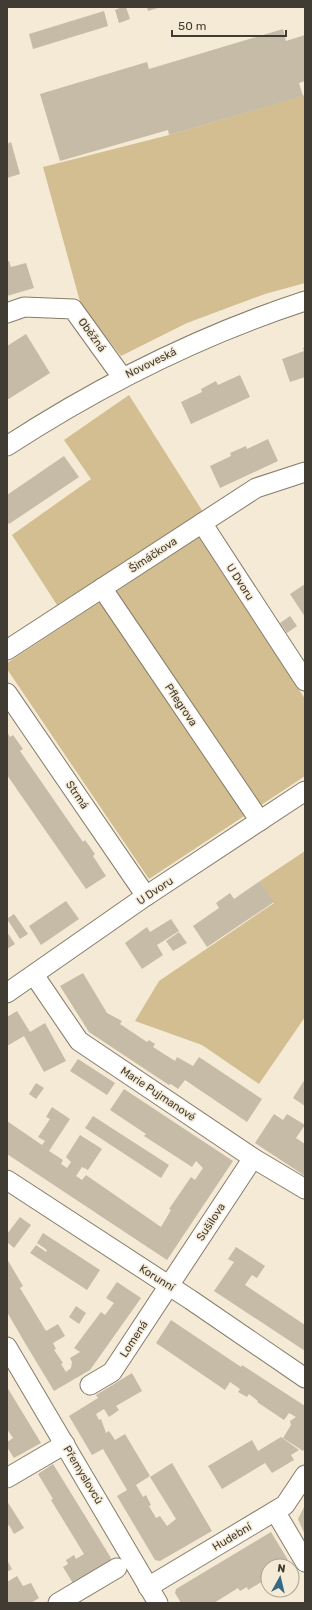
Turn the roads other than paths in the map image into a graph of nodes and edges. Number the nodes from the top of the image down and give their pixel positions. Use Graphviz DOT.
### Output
graph roads {
  1 [pos="305,301"];
  2 [pos="7,313"];
  3 [pos="122,377"];
  4 [pos="7,446"];
  5 [pos="305,472"];
  6 [pos="202,523"];
  7 [pos="102,588"];
  8 [pos="7,650"];
  9 [pos="305,681"];
  10 [pos="7,693"];
  11 [pos="305,791"];
  12 [pos="260,822"];
  13 [pos="146,896"];
  14 [pos="34,975"];
  15 [pos="7,993"];
  16 [pos="253,1158"];
  17 [pos="7,1180"];
  18 [pos="305,1189"];
  19 [pos="169,1286"];
  20 [pos="7,1347"];
  21 [pos="305,1378"];
  22 [pos="90,1385"];
  23 [pos="65,1444"];
  24 [pos="305,1475"];
  25 [pos="7,1478"];
  26 [pos="275,1512"];
  27 [pos="305,1562"];
  28 [pos="117,1568"];
  29 [pos="148,1587"];
  30 [pos="58,1603"];
  31 [pos="158,1603"];
  1 -- 3 [label="street, Novoveská"];
  2 -- 3 [label="street, Oběžná"];
  3 -- 4 [label="street, Novoveská"];
  5 -- 6 [label="street, Šimáčkova"];
  6 -- 7 [label="street, Šimáčkova"];
  6 -- 9 [label="street, U Dvoru"];
  7 -- 8 [label="street, Šimáčkova"];
  7 -- 12 [label="street, Pflegrova"];
  10 -- 13 [label="street, Strmá"];
  11 -- 12 [label="street, U Dvoru"];
  12 -- 13 [label="street, U Dvoru"];
  13 -- 14 [label="street, U Dvoru"];
  14 -- 15 [label="street, U Dvoru"];
  14 -- 16 [label="street, Marie Pujmanové"];
  16 -- 18 [label="street, Marie Pujmanové"];
  16 -- 19 [label="street, Sušilova"];
  17 -- 19 [label="street, Korunní"];
  19 -- 21 [label="street, Korunní"];
  19 -- 22 [label="street, Lomená"];
  20 -- 23 [label="street, Přemyslovců"];
  23 -- 25 [label="street"];
  23 -- 29 [label="street, Přemyslovců"];
  24 -- 26 [label="street, Hudební"];
  26 -- 27 [label="street"];
  26 -- 29 [label="street, Hudební"];
  28 -- 30 [label="street"];
  29 -- 31 [label="street, Přemyslovců"];
}
